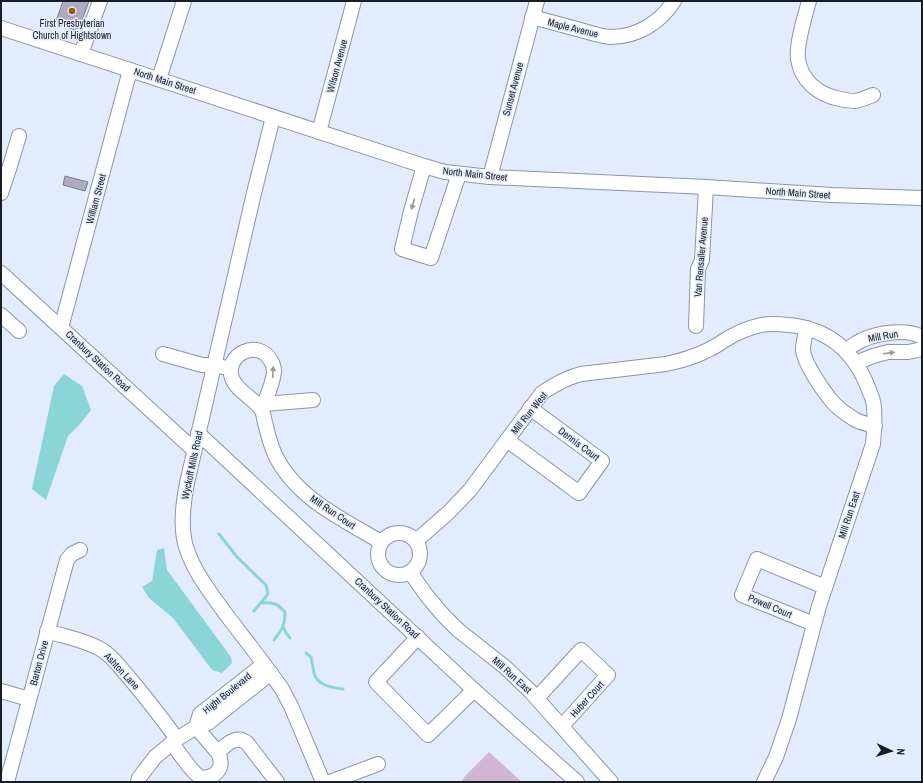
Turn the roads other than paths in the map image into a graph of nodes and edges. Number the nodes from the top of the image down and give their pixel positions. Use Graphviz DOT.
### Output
graph roads {
  1 [pos="100,1"];
  2 [pos="184,1"];
  3 [pos="354,1"];
  4 [pos="537,1"];
  5 [pos="674,1"];
  6 [pos="809,1"];
  7 [pos="532,17"];
  8 [pos="1,28"];
  9 [pos="81,54"];
  10 [pos="130,70"];
  11 [pos="159,79"];
  12 [pos="873,95"];
  13 [pos="273,117"];
  14 [pos="319,132"];
  15 [pos="19,136"];
  16 [pos="424,166"];
  17 [pos="459,174"];
  18 [pos="490,177"];
  19 [pos="706,187"];
  20 [pos="1,193"];
  21 [pos="922,198"];
  22 [pos="1,273"];
  23 [pos="1,315"];
  24 [pos="696,326"];
  25 [pos="61,328"];
  26 [pos="749,328"];
  27 [pos="807,328"];
  28 [pos="19,331"];
  29 [pos="922,337"];
  30 [pos="922,349"];
  31 [pos="846,350"];
  32 [pos="163,354"];
  33 [pos="856,363"];
  34 [pos="214,365"];
  35 [pos="231,369"];
  36 [pos="313,400"];
  37 [pos="263,407"];
  38 [pos="530,408"];
  39 [pos="875,426"];
  40 [pos="198,433"];
  41 [pos="507,440"];
  42 [pos="194,450"];
  43 [pos="416,541"];
  44 [pos="381,542"];
  45 [pos="80,550"];
  46 [pos="410,572"];
  47 [pos="825,587"];
  48 [pos="814,624"];
  49 [pos="47,632"];
  50 [pos="418,637"];
  51 [pos="267,668"];
  52 [pos="474,690"];
  53 [pos="1,691"];
  54 [pos="537,698"];
  55 [pos="30,699"];
  56 [pos="562,726"];
  57 [pos="196,727"];
  58 [pos="174,741"];
  59 [pos="218,752"];
  60 [pos="378,764"];
  61 [pos="7,782"];
  62 [pos="138,782"];
  63 [pos="277,782"];
  64 [pos="323,782"];
  65 [pos="330,782"];
  66 [pos="577,782"];
  67 [pos="611,782"];
  68 [pos="764,782"];
  1 -- 9 [label="street"];
  2 -- 11 [label="street"];
  3 -- 14 [label="street, Wilson Avenue"];
  4 -- 7 [label="street, Sunset Avenue"];
  5 -- 7 [label="street, Maple Avenue"];
  6 -- 12 [label="street"];
  7 -- 18 [label="street, Sunset Avenue"];
  8 -- 9 [label="street, North Main Street"];
  9 -- 10 [label="street, North Main Street"];
  10 -- 11 [label="street, North Main Street"];
  10 -- 25 [label="street, William Street"];
  11 -- 13 [label="street, North Main Street"];
  13 -- 14 [label="street, North Main Street"];
  13 -- 34 [label="street, Wyckoff Mills Road"];
  14 -- 16 [label="street, North Main Street"];
  15 -- 20 [label="street"];
  16 -- 17 [label="street, North Main Street"];
  16 -- 17 [label="street, one-way"];
  17 -- 18 [label="street, North Main Street"];
  18 -- 19 [label="street, North Main Street"];
  19 -- 21 [label="street, North Main Street"];
  19 -- 24 [label="street, Van Rensaller Avenue"];
  22 -- 25 [label="street, Cranbury Station Road"];
  23 -- 28 [label="street"];
  25 -- 42 [label="street, Cranbury Station Road"];
  26 -- 27 [label="street, Mill Run East"];
  26 -- 38 [label="street, Mill Run West"];
  27 -- 31 [label="street, Mill Run East"];
  27 -- 39 [label="street"];
  29 -- 31 [label="street, Mill Run"];
  33 -- 30 [label="street, Mill Run, one-way"];
  31 -- 33 [label="street, Mill Run East"];
  32 -- 34 [label="street"];
  33 -- 39 [label="street, Mill Run East"];
  34 -- 35 [label="street"];
  34 -- 40 [label="street, Wyckoff Mills Road"];
  35 -- 37 [label="street"];
  37 -- 35 [label="street, one-way"];
  36 -- 37 [label="street"];
  37 -- 44 [label="street, Mill Run Court"];
  38 -- 41 [label="street, Mill Run West"];
  38 -- 41 [label="street, Dennis Court"];
  39 -- 47 [label="street, Mill Run East"];
  40 -- 42 [label="street, Wyckoff Mills Road"];
  40 -- 50 [label="street, Cranbury Station Road"];
  41 -- 43 [label="street, Mill Run West"];
  42 -- 51 [label="street, Wyckoff Mills Road"];
  43 -- 44 [label="street"];
  43 -- 46 [label="street"];
  44 -- 46 [label="street"];
  45 -- 49 [label="street, Barton Drive"];
  46 -- 54 [label="street, Mill Run East"];
  47 -- 48 [label="street, Mill Run East"];
  47 -- 48 [label="street, Powell Court"];
  48 -- 68 [label="street, Mill Run East"];
  49 -- 55 [label="street, Barton Drive"];
  49 -- 58 [label="street, Ashton Lane"];
  50 -- 52 [label="street, Cranbury Station Road"];
  50 -- 52 [label="street"];
  51 -- 57 [label="street, Hight Boulevard"];
  51 -- 64 [label="street, Wyckoff Mills Road"];
  52 -- 66 [label="street, Cranbury Station Road"];
  53 -- 55 [label="street"];
  54 -- 56 [label="street, Mill Run East"];
  54 -- 56 [label="street, Huber Court"];
  55 -- 61 [label="street, Barton Drive"];
  56 -- 67 [label="street, Mill Run East"];
  57 -- 58 [label="street, Hight Boulevard"];
  57 -- 59 [label="street"];
  58 -- 59 [label="street, Ashton Lane"];
  58 -- 62 [label="street, Hight Boulevard"];
  59 -- 63 [label="street"];
  60 -- 65 [label="street"];
}
